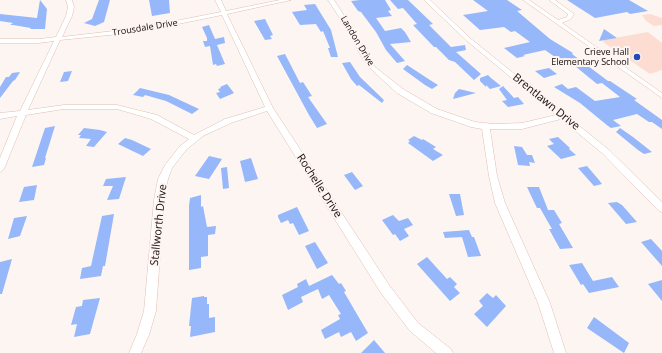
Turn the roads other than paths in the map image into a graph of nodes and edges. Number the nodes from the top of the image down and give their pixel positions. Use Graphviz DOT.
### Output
graph roads {
  1 [pos="69,0"];
  2 [pos="218,0"];
  3 [pos="288,0"];
  4 [pos="331,0"];
  5 [pos="427,0"];
  6 [pos="526,0"];
  7 [pos="546,0"];
  8 [pos="552,0"];
  9 [pos="559,0"];
  10 [pos="224,12"];
  11 [pos="569,18"];
  12 [pos="558,22"];
  13 [pos="58,39"];
  14 [pos="0,41"];
  15 [pos="662,96"];
  16 [pos="269,108"];
  17 [pos="23,112"];
  18 [pos="0,116"];
  19 [pos="564,116"];
  20 [pos="486,127"];
  21 [pos="194,138"];
  22 [pos="0,170"];
  23 [pos="662,208"];
  24 [pos="135,353"];
  25 [pos="447,353"];
  26 [pos="560,353"];
  1 -- 13 [label="street"];
  2 -- 10 [label="street, Rochelle Drive"];
  3 -- 10 [label="street, Trousdale Drive"];
  4 -- 20 [label="street, Landon Drive"];
  5 -- 19 [label="street, Brentlawn Drive"];
  6 -- 12 [label="street"];
  7 -- 11 [label="street"];
  8 -- 11 [label="street"];
  9 -- 11 [label="street"];
  10 -- 13 [label="street, Trousdale Drive"];
  10 -- 16 [label="street, Rochelle Drive"];
  11 -- 12 [label="street"];
  12 -- 15 [label="street"];
  13 -- 14 [label="street, Trousdale Drive"];
  13 -- 17 [label="street"];
  16 -- 21 [label="street, Stallworth Drive"];
  16 -- 25 [label="street, Rochelle Drive"];
  17 -- 18 [label="street"];
  17 -- 21 [label="street"];
  17 -- 22 [label="street"];
  19 -- 20 [label="street, Landon Drive"];
  19 -- 23 [label="street, Brentlawn Drive"];
  20 -- 26 [label="street"];
  21 -- 24 [label="street, Stallworth Drive"];
}
